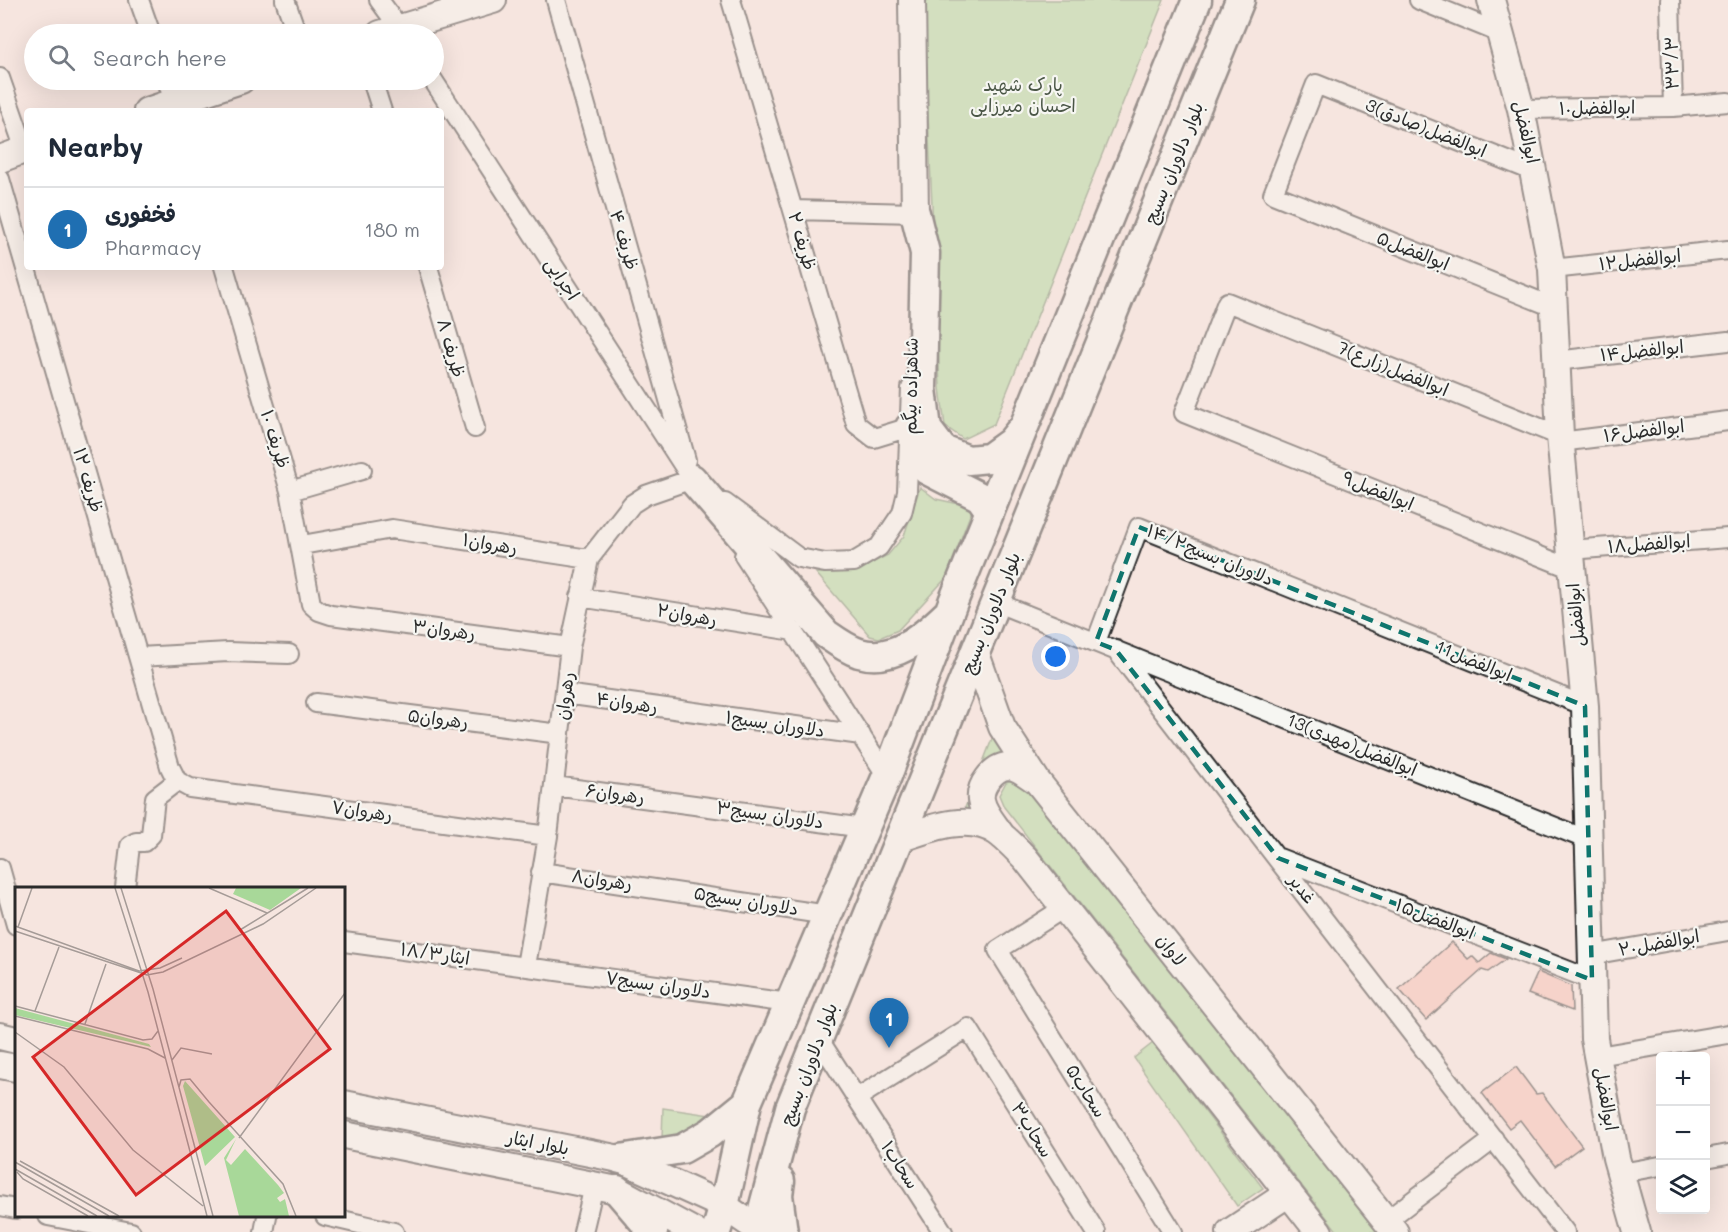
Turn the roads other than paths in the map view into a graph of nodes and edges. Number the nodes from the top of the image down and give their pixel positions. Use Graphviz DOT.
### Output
graph roads {
  1 [pos="139,0"];
  2 [pos="285,0"];
  3 [pos="379,0"];
  4 [pos="493,0"];
  5 [pos="556,0"];
  6 [pos="731,0"];
  7 [pos="912,0"];
  8 [pos="1197,0"];
  9 [pos="1240,0"];
  10 [pos="1419,0"];
  11 [pos="1491,0"];
  12 [pos="448,7"];
  13 [pos="1671,9"];
  14 [pos="147,24"];
  15 [pos="293,24"];
  16 [pos="391,24"];
  17 [pos="413,24"];
  18 [pos="1500,33"];
  19 [pos="0,78"];
  20 [pos="203,90"];
  21 [pos="375,90"];
  22 [pos="439,90"];
  23 [pos="173,98"];
  24 [pos="1728,102"];
  25 [pos="1673,107"];
  26 [pos="153,108"];
  27 [pos="381,108"];
  28 [pos="1521,109"];
  29 [pos="24,144"];
  30 [pos="24,150"];
  31 [pos="0,159"];
  32 [pos="1535,172"];
  33 [pos="0,179"];
  34 [pos="1273,194"];
  35 [pos="793,210"];
  36 [pos="915,213"];
  37 [pos="1728,250"];
  38 [pos="24,262"];
  39 [pos="1552,268"];
  40 [pos="26,270"];
  41 [pos="225,270"];
  42 [pos="429,270"];
  43 [pos="1227,302"];
  44 [pos="1553,307"];
  45 [pos="1728,342"];
  46 [pos="1556,361"];
  47 [pos="1728,421"];
  48 [pos="1024,425"];
  49 [pos="910,427"];
  50 [pos="475,428"];
  51 [pos="1560,439"];
  52 [pos="362,470"];
  53 [pos="692,479"];
  54 [pos="290,491"];
  55 [pos="990,511"];
  56 [pos="1728,538"];
  57 [pos="302,545"];
  58 [pos="589,559"];
  59 [pos="1571,560"];
  60 [pos="580,597"];
  61 [pos="995,602"];
  62 [pos="319,611"];
  63 [pos="949,612"];
  64 [pos="1362,616"];
  65 [pos="794,631"];
  66 [pos="1096,642"];
  67 [pos="570,647"];
  68 [pos="1116,650"];
  69 [pos="975,651"];
  70 [pos="289,654"];
  71 [pos="139,657"];
  72 [pos="565,694"];
  73 [pos="316,703"];
  74 [pos="1585,706"];
  75 [pos="689,712"];
  76 [pos="560,734"];
  77 [pos="861,735"];
  78 [pos="887,776"];
  79 [pos="177,781"];
  80 [pos="1037,782"];
  81 [pos="554,786"];
  82 [pos="676,802"];
  83 [pos="864,828"];
  84 [pos="548,836"];
  85 [pos="1002,836"];
  86 [pos="899,839"];
  87 [pos="1588,840"];
  88 [pos="1278,858"];
  89 [pos="0,868"];
  90 [pos="541,872"];
  91 [pos="125,887"];
  92 [pos="664,888"];
  93 [pos="1064,908"];
  94 [pos="828,915"];
  95 [pos="15,921"];
  96 [pos="1728,931"];
  97 [pos="345,942"];
  98 [pos="526,966"];
  99 [pos="1591,967"];
  100 [pos="789,1003"];
  101 [pos="1728,1034"];
  102 [pos="0,1036"];
  103 [pos="818,1038"];
  104 [pos="15,1040"];
  105 [pos="1598,1056"];
  106 [pos="0,1065"];
  107 [pos="15,1068"];
  108 [pos="857,1098"];
  109 [pos="747,1103"];
  110 [pos="345,1104"];
  111 [pos="480,1132"];
  112 [pos="345,1135"];
  113 [pos="1494,1139"];
  114 [pos="1728,1154"];
  115 [pos="1710,1157"];
  116 [pos="620,1159"];
  117 [pos="474,1161"];
  118 [pos="1656,1167"];
  119 [pos="1621,1173"];
  120 [pos="606,1188"];
  121 [pos="1288,1193"];
  122 [pos="0,1206"];
  123 [pos="15,1209"];
  124 [pos="54,1217"];
  125 [pos="267,1217"];
  126 [pos="333,1217"];
  127 [pos="720,1219"];
  128 [pos="1390,1226"];
  129 [pos="765,1231"];
  130 [pos="131,1232"];
  131 [pos="264,1232"];
  132 [pos="394,1232"];
  133 [pos="583,1232"];
  134 [pos="653,1232"];
  135 [pos="695,1232"];
  136 [pos="943,1232"];
  137 [pos="1096,1232"];
  138 [pos="1173,1232"];
  139 [pos="1230,1232"];
  140 [pos="1319,1232"];
  141 [pos="1565,1232"];
  142 [pos="1637,1232"];
  1 -- 14 [label="street"];
  2 -- 15 [label="street"];
  3 -- 16 [label="street"];
  4 -- 12 [label="street"];
  5 -- 53 [label="street, ظریف ۴"];
  6 -- 35 [label="street, ظریف ۲"];
  7 -- 36 [label="street, شاهزاده بیگم"];
  8 -- 48 [label="main road, بلوار دلاوران بسیج"];
  9 -- 61 [label="main road, بلوار دلاوران بسیج"];
  10 -- 18 [label="street"];
  11 -- 18 [label="street, ابوالفضل"];
  12 -- 17 [label="street"];
  13 -- 25 [label="street, ۳۳/۳"];
  18 -- 28 [label="street, ابوالفضل"];
  19 -- 29 [label="street"];
  20 -- 23 [label="street"];
  21 -- 27 [label="street"];
  22 -- 53 [label="street, اجرایی"];
  23 -- 26 [label="street"];
  24 -- 25 [label="street, ابوالفضل۱۰"];
  25 -- 28 [label="street, ابوالفضل۱۰"];
  28 -- 32 [label="street, ابوالفضل"];
  30 -- 31 [label="street"];
  32 -- 34 [label="street, 3ابوالفضل(صادق)"];
  32 -- 39 [label="street, ابوالفضل"];
  33 -- 38 [label="street, ظریف ۱۲"];
  34 -- 44 [label="street, ابوالفضل۵"];
  35 -- 36 [label="street"];
  35 -- 49 [label="street, ظریف ۲"];
  36 -- 48 [label="main road"];
  36 -- 49 [label="street, شاهزاده بیگم"];
  37 -- 39 [label="street, ابوالفضل۱۲"];
  39 -- 44 [label="street, ابوالفضل"];
  40 -- 71 [label="street, ظریف ۱۲"];
  41 -- 54 [label="street, ظریف ۱۰"];
  42 -- 50 [label="street, ظریف ۸"];
  43 -- 51 [label="street, 7ابوالفضل(زارع)"];
  43 -- 59 [label="street, ابوالفضل۹"];
  44 -- 46 [label="street, ابوالفضل"];
  45 -- 46 [label="street, ابوالفضل۱۴"];
  46 -- 51 [label="street, ابوالفضل"];
  47 -- 51 [label="street, ابوالفضل۱۶"];
  48 -- 55 [label="main road, بلوار دلاوران بسیج"];
  49 -- 53 [label="street, شاهزاده بیگم"];
  49 -- 55 [label="main road"];
  51 -- 59 [label="street, ابوالفضل"];
  52 -- 54 [label="street"];
  53 -- 58 [label="street, رهروان"];
  53 -- 63 [label="main road"];
  53 -- 65 [label="street, اجرایی"];
  54 -- 57 [label="street, ظریف ۱۰"];
  55 -- 63 [label="main road, بلوار دلاوران بسیج"];
  56 -- 59 [label="street, ابوالفضل۱۸"];
  57 -- 58 [label="street, رهروان۱"];
  57 -- 62 [label="street, ظریف ۱۰"];
  58 -- 60 [label="street, رهروان"];
  59 -- 74 [label="street, ابوالفضل"];
  60 -- 65 [label="street, رهروان۲"];
  60 -- 67 [label="street, رهروان"];
  61 -- 66 [label="street"];
  61 -- 69 [label="main road, بلوار دلاوران بسیج"];
  62 -- 67 [label="street, رهروان۳"];
  63 -- 78 [label="main road, بلوار دلاوران بسیج"];
  64 -- 66 [label="street, ۱۴/۲دلاوران بسیج"];
  64 -- 74 [label="street, 11ابوالفضل"];
  65 -- 77 [label="street, اجرایی"];
  66 -- 68 [label="street"];
  67 -- 72 [label="street, رهروان"];
  68 -- 87 [label="street, 13ابوالفضل(مهدی)"];
  68 -- 88 [label="street, غدیر"];
  69 -- 80 [label="street, لاوان"];
  69 -- 86 [label="main road, بلوار دلاوران بسیج"];
  70 -- 71 [label="street"];
  71 -- 79 [label="street, ظریف ۱۲"];
  72 -- 75 [label="street, رهروان۴"];
  72 -- 76 [label="street, رهروان"];
  73 -- 76 [label="street, رهروان۵"];
  74 -- 87 [label="street, ابوالفضل"];
  75 -- 77 [label="street, دلاوران بسیج۱"];
  76 -- 81 [label="street, رهروان"];
  77 -- 78 [label="street, اجرایی"];
  78 -- 83 [label="main road, بلوار دلاوران بسیج"];
  79 -- 84 [label="street, رهروان۷"];
  79 -- 91 [label="street"];
  80 -- 85 [label="street"];
  80 -- 128 [label="street, لاوان"];
  81 -- 82 [label="street, رهروان۶"];
  81 -- 84 [label="street, رهروان"];
  82 -- 83 [label="street, دلاوران بسیج۳"];
  83 -- 94 [label="main road, بلوار دلاوران بسیج"];
  84 -- 90 [label="street, رهروان"];
  85 -- 86 [label="street"];
  85 -- 93 [label="street"];
  86 -- 103 [label="main road, بلوار دلاوران بسیج"];
  87 -- 99 [label="street, ابوالفضل"];
  88 -- 99 [label="street, ابوالفضل۱۵"];
  88 -- 113 [label="street, غدیر"];
  89 -- 95 [label="street"];
  90 -- 92 [label="street, رهروان۸"];
  90 -- 98 [label="street, رهروان"];
  92 -- 94 [label="street, دلاوران بسیج۵"];
  93 -- 121 [label="street"];
  93 -- 138 [label="street, ۵سحاب"];
  94 -- 100 [label="main road, بلوار دلاوران بسیج"];
  96 -- 99 [label="street, ابوالفضل۲۰"];
  97 -- 98 [label="street, ایثار۱۸/۳"];
  98 -- 100 [label="street, دلاوران بسیج۷"];
  99 -- 105 [label="street, ابوالفضل"];
  100 -- 109 [label="main road, بلوار دلاوران بسیج"];
  101 -- 105 [label="street"];
  102 -- 104 [label="street"];
  103 -- 108 [label="street, ۱سحاب"];
  103 -- 129 [label="main road, بلوار دلاوران بسیج"];
  105 -- 119 [label="street, ابوالفضل"];
  106 -- 107 [label="street"];
  108 -- 136 [label="street, ۱سحاب"];
  108 -- 137 [label="street, ۳سحاب"];
  109 -- 116 [label="main road"];
  109 -- 127 [label="main road, بلوار دلاوران بسیج"];
  110 -- 111 [label="street, بلوار ایثار"];
  111 -- 116 [label="street, بلوار ایثار"];
  111 -- 117 [label="street"];
  112 -- 117 [label="street, بلوار ایثار"];
  113 -- 128 [label="street"];
  113 -- 141 [label="street, غدیر"];
  114 -- 115 [label="street"];
  116 -- 127 [label="street, بلوار ایثار"];
  117 -- 120 [label="street, بلوار ایثار"];
  118 -- 119 [label="street"];
  119 -- 142 [label="street, ابوالفضل"];
  120 -- 133 [label="street"];
  120 -- 134 [label="main road"];
  120 -- 135 [label="street, بلوار ایثار"];
  121 -- 139 [label="street"];
  121 -- 140 [label="street"];
  122 -- 123 [label="street"];
  124 -- 130 [label="street"];
  125 -- 131 [label="street"];
  126 -- 132 [label="street"];
  127 -- 129 [label="street, بلوار ایثار"];
}
